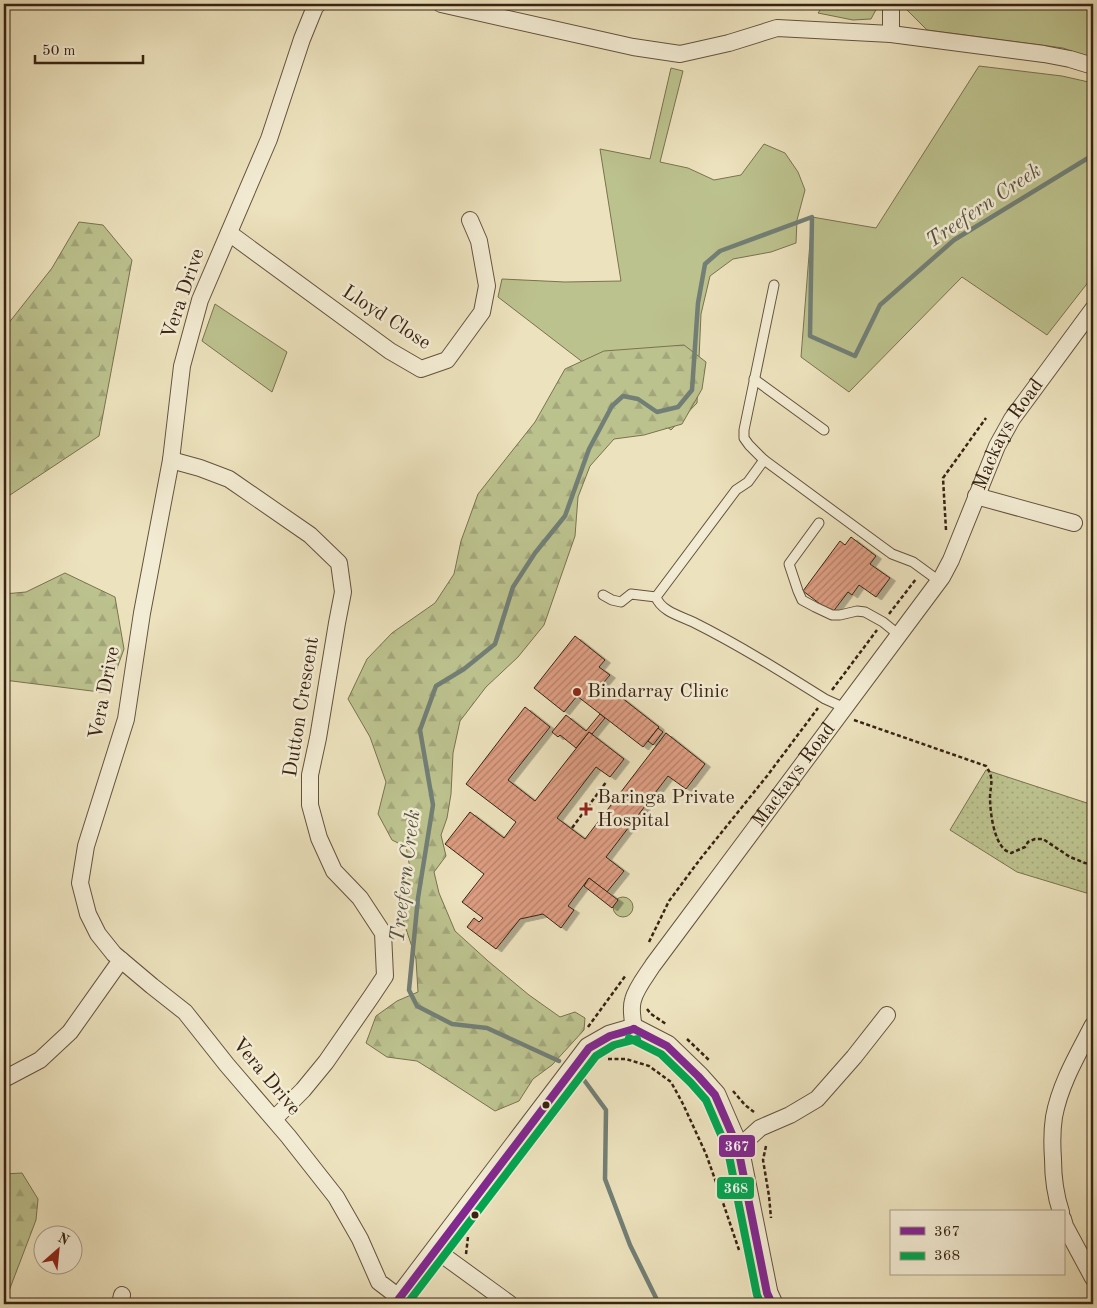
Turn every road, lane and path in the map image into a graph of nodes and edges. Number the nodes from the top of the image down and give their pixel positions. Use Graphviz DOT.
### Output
graph roads {
  1 [pos="318,4"];
  2 [pos="441,4"];
  3 [pos="891,4"];
  4 [pos="891,34"];
  5 [pos="1093,66"];
  6 [pos="470,220"];
  7 [pos="229,233"];
  8 [pos="774,285"];
  9 [pos="1093,309"];
  10 [pos="754,380"];
  11 [pos="986,418"];
  12 [pos="824,430"];
  13 [pos="171,460"];
  14 [pos="764,460"];
  15 [pos="976,496"];
  16 [pos="819,523"];
  17 [pos="1074,523"];
  18 [pos="946,532"];
  19 [pos="924,570"];
  20 [pos="939,581"];
  21 [pos="603,595"];
  22 [pos="656,597"];
  23 [pos="883,622"];
  24 [pos="899,635"];
  25 [pos="825,699"];
  26 [pos="849,714"];
  27 [pos="607,781"];
  28 [pos="572,828"];
  29 [pos="1093,864"];
  30 [pos="649,943"];
  31 [pos="121,960"];
  32 [pos="645,1002"];
  33 [pos="888,1015"];
  34 [pos="1093,1025"];
  35 [pos="672,1027"];
  36 [pos="634,1029"];
  37 [pos="683,1035"];
  38 [pos="591,1058"];
  39 [pos="715,1067"];
  40 [pos="4,1079"];
  41 [pos="731,1088"];
  42 [pos="754,1112"];
  43 [pos="274,1119"];
  44 [pos="766,1146"];
  45 [pos="738,1148"];
  46 [pos="1060,1210"];
  47 [pos="772,1220"];
  48 [pos="1064,1221"];
  49 [pos="468,1233"];
  50 [pos="437,1251"];
  51 [pos="740,1256"];
  52 [pos="459,1266"];
  53 [pos="1093,1278"];
  54 [pos="398,1301"];
  55 [pos="510,1304"];
  56 [pos="772,1304"];
  1 -- 7 [label="street, Vera Drive"];
  2 -- 4 [label="street"];
  3 -- 4 [label="street"];
  4 -- 5 [label="street"];
  6 -- 7 [label="street, Lloyd Close"];
  7 -- 13 [label="street, Vera Drive"];
  8 -- 10 [label="lane"];
  9 -- 15 [label="street, Mackays Road"];
  10 -- 12 [label="lane"];
  10 -- 14 [label="lane"];
  11 -- 18 [label="path"];
  13 -- 31 [label="street, Vera Drive"];
  13 -- 43 [label="street, Dutton Crescent"];
  14 -- 19 [label="lane"];
  14 -- 22 [label="lane"];
  15 -- 17 [label="street"];
  15 -- 20 [label="street, Mackays Road"];
  16 -- 23 [label="lane"];
  19 -- 20 [label="lane"];
  19 -- 23 [label="path"];
  20 -- 24 [label="street, Mackays Road"];
  21 -- 22 [label="lane"];
  22 -- 25 [label="lane"];
  23 -- 24 [label="lane"];
  23 -- 25 [label="path"];
  24 -- 26 [label="street, Mackays Road"];
  25 -- 26 [label="lane"];
  25 -- 30 [label="path"];
  26 -- 29 [label="path"];
  26 -- 36 [label="street, Mackays Road"];
  27 -- 28 [label="path"];
  31 -- 40 [label="street"];
  31 -- 43 [label="street, Vera Drive"];
  32 -- 35 [label="path"];
  33 -- 45 [label="street"];
  34 -- 46 [label="street"];
  36 -- 38 [label="street"];
  36 -- 45 [label="street"];
  37 -- 39 [label="path"];
  38 -- 50 [label="street"];
  38 -- 51 [label="path"];
  41 -- 42 [label="path"];
  43 -- 54 [label="street, Vera Drive"];
  44 -- 47 [label="path"];
  45 -- 56 [label="street"];
  48 -- 53 [label="street"];
  49 -- 52 [label="path"];
  50 -- 52 [label="street"];
  50 -- 54 [label="street"];
  52 -- 55 [label="street"];
}
